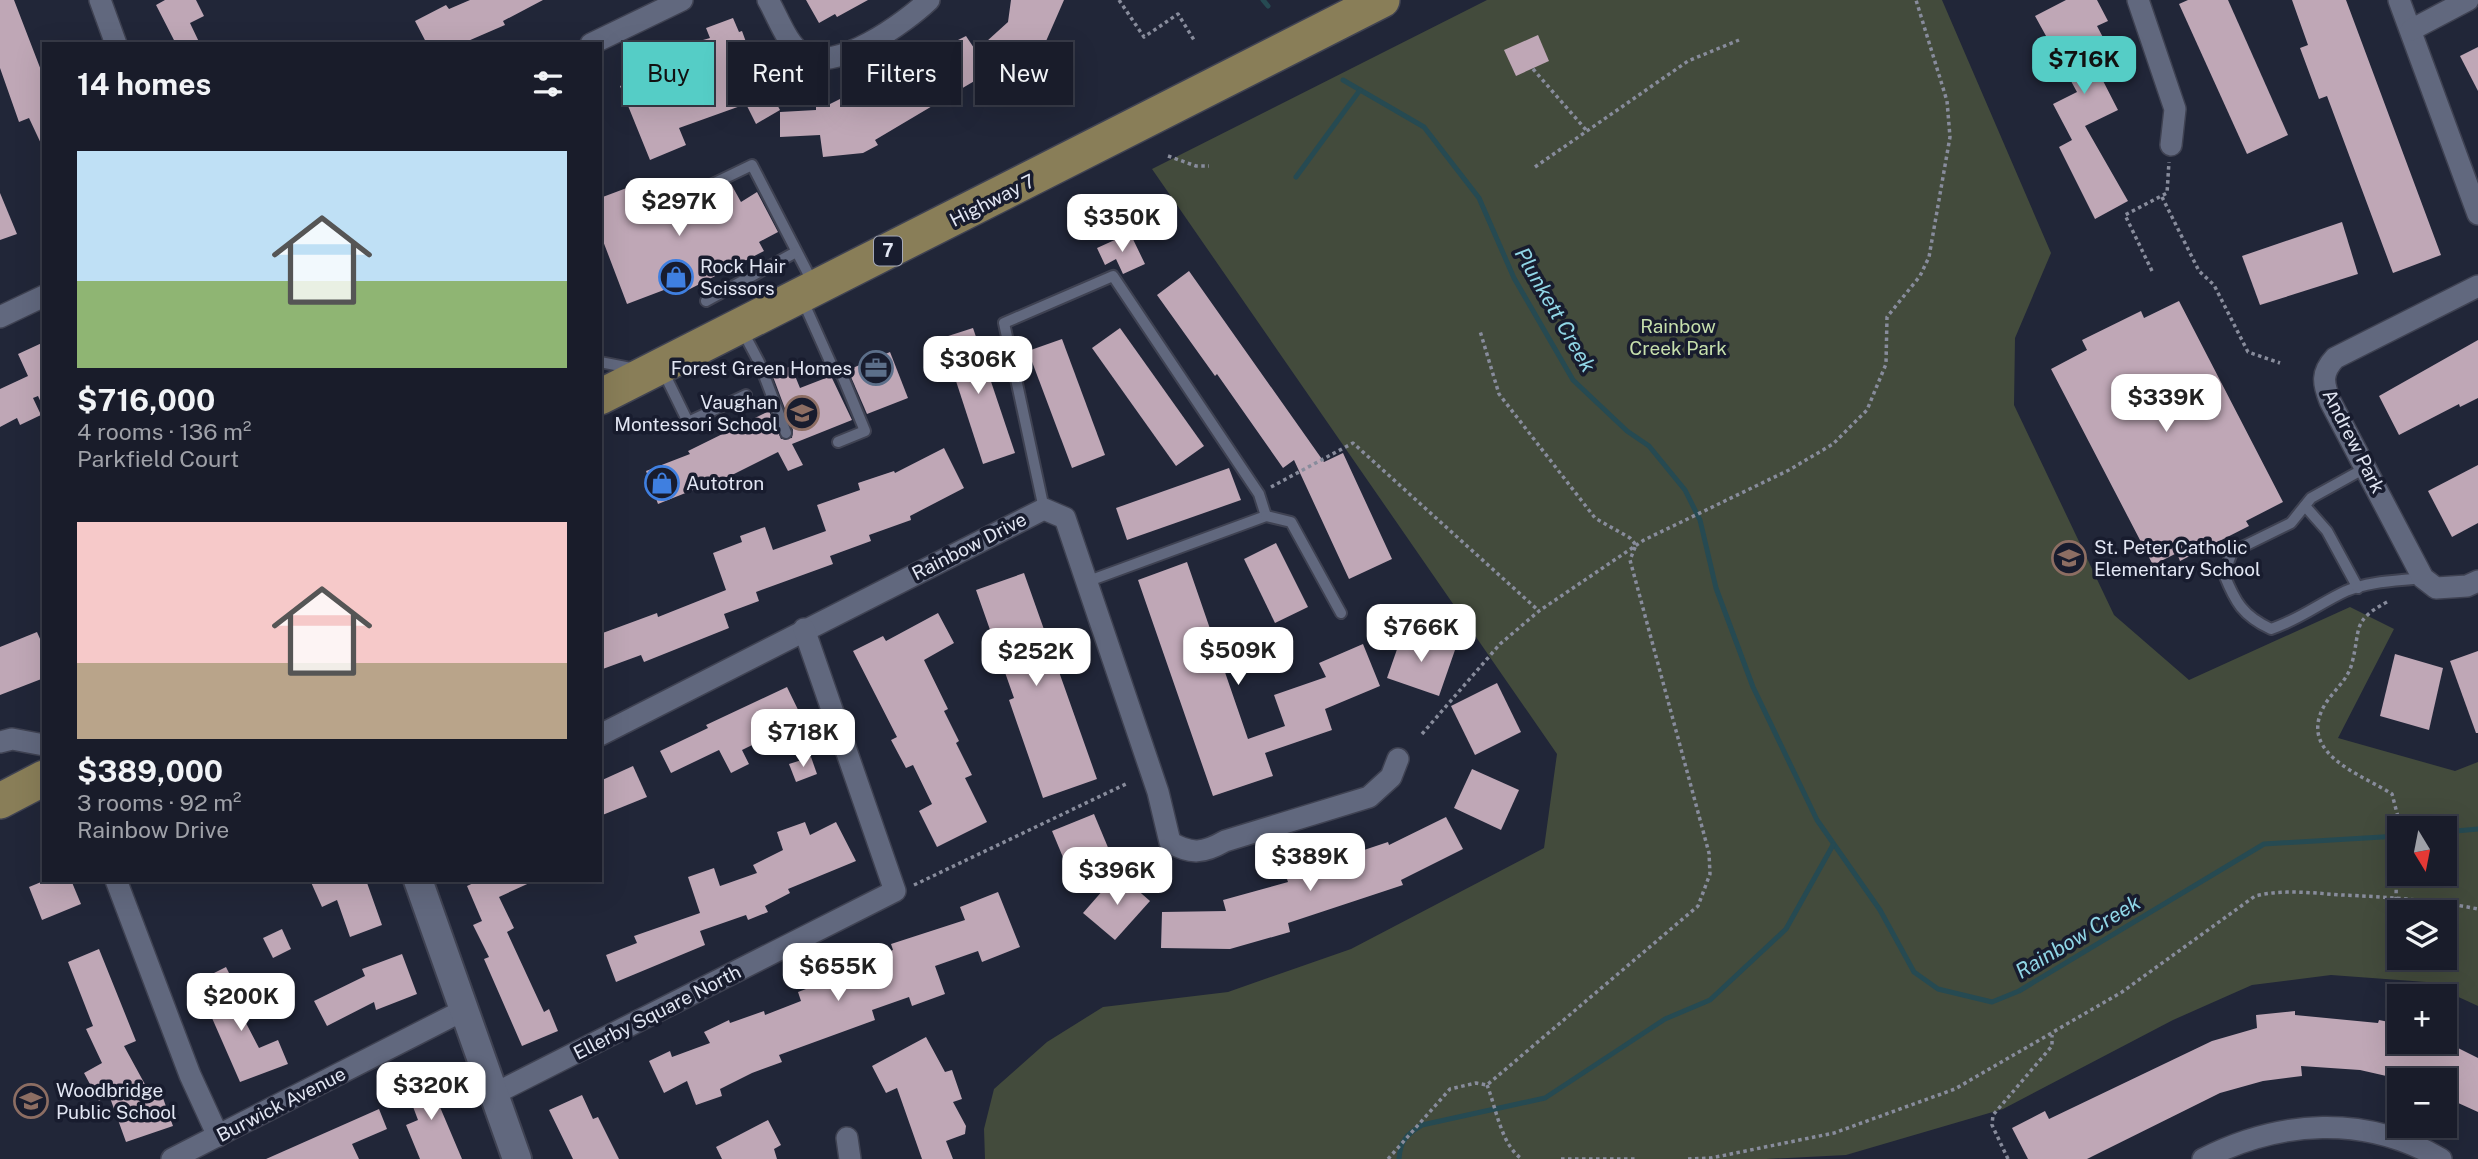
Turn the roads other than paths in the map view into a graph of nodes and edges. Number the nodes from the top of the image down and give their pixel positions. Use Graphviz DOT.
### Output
graph roads {
  1 [pos="100,0"];
  2 [pos="682,0"];
  3 [pos="768,0"];
  4 [pos="929,0"];
  5 [pos="1382,0"];
  6 [pos="2138,0"];
  7 [pos="2399,0"];
  8 [pos="2468,0"];
  9 [pos="2411,30"];
  10 [pos="115,42"];
  11 [pos="595,42"];
  12 [pos="2171,145"];
  13 [pos="667,206"];
  14 [pos="2478,214"];
  15 [pos="796,252"];
  16 [pos="2478,286"];
  17 [pos="808,291"];
  18 [pos="42,297"];
  19 [pos="706,301"];
  20 [pos="0,317"];
  21 [pos="739,326"];
  22 [pos="602,362"];
  23 [pos="654,369"];
  24 [pos="746,395"];
  25 [pos="602,396"];
  26 [pos="786,433"];
  27 [pos="838,442"];
  28 [pos="2367,467"];
  29 [pos="2305,506"];
  30 [pos="1044,509"];
  31 [pos="1266,516"];
  32 [pos="2423,578"];
  33 [pos="2478,581"];
  34 [pos="1086,582"];
  35 [pos="2358,588"];
  36 [pos="1341,613"];
  37 [pos="804,629"];
  38 [pos="602,734"];
  39 [pos="0,743"];
  40 [pos="42,745"];
  41 [pos="1398,759"];
  42 [pos="42,779"];
  43 [pos="0,801"];
  44 [pos="117,882"];
  45 [pos="419,882"];
  46 [pos="464,1010"];
  47 [pos="494,1094"];
  48 [pos="218,1136"];
  49 [pos="847,1138"];
  50 [pos="172,1159"];
  51 [pos="517,1159"];
  52 [pos="850,1159"];
  53 [pos="2203,1159"];
  54 [pos="2441,1159"];
  1 -- 10 [label="street"];
  2 -- 11 [label="street"];
  3 -- 4 [label="street"];
  5 -- 17 [label="main road, Highway 7 / 7"];
  6 -- 12 [label="street"];
  7 -- 9 [label="street"];
  8 -- 9 [label="street"];
  9 -- 14 [label="street"];
  13 -- 15 [label="lane"];
  15 -- 17 [label="lane"];
  15 -- 19 [label="lane"];
  16 -- 28 [label="street, Andrew Park"];
  17 -- 21 [label="main road, Highway 7 / 7"];
  17 -- 27 [label="lane"];
  18 -- 20 [label="street"];
  21 -- 23 [label="main road, Highway 7 / 7"];
  21 -- 26 [label="lane"];
  22 -- 23 [label="lane"];
  23 -- 24 [label="lane"];
  23 -- 25 [label="main road, Highway 7 / 7"];
  28 -- 29 [label="lane"];
  28 -- 32 [label="street, Andrew Park"];
  29 -- 35 [label="lane"];
  29 -- 35 [label="lane"];
  30 -- 31 [label="lane"];
  30 -- 34 [label="street, Rainbow Drive"];
  30 -- 37 [label="street, Rainbow Drive"];
  31 -- 34 [label="lane"];
  31 -- 36 [label="lane"];
  32 -- 33 [label="street"];
  32 -- 35 [label="lane"];
  34 -- 41 [label="street, Rainbow Drive"];
  37 -- 38 [label="street, Rainbow Drive"];
  37 -- 47 [label="street, Ellerby Square North"];
  39 -- 40 [label="street"];
  42 -- 43 [label="main road"];
  44 -- 48 [label="street"];
  45 -- 46 [label="street"];
  46 -- 47 [label="street"];
  46 -- 48 [label="street, Burwick Avenue"];
  47 -- 51 [label="street"];
  48 -- 50 [label="street, Burwick Avenue"];
  49 -- 52 [label="street"];
  53 -- 54 [label="street"];
}
